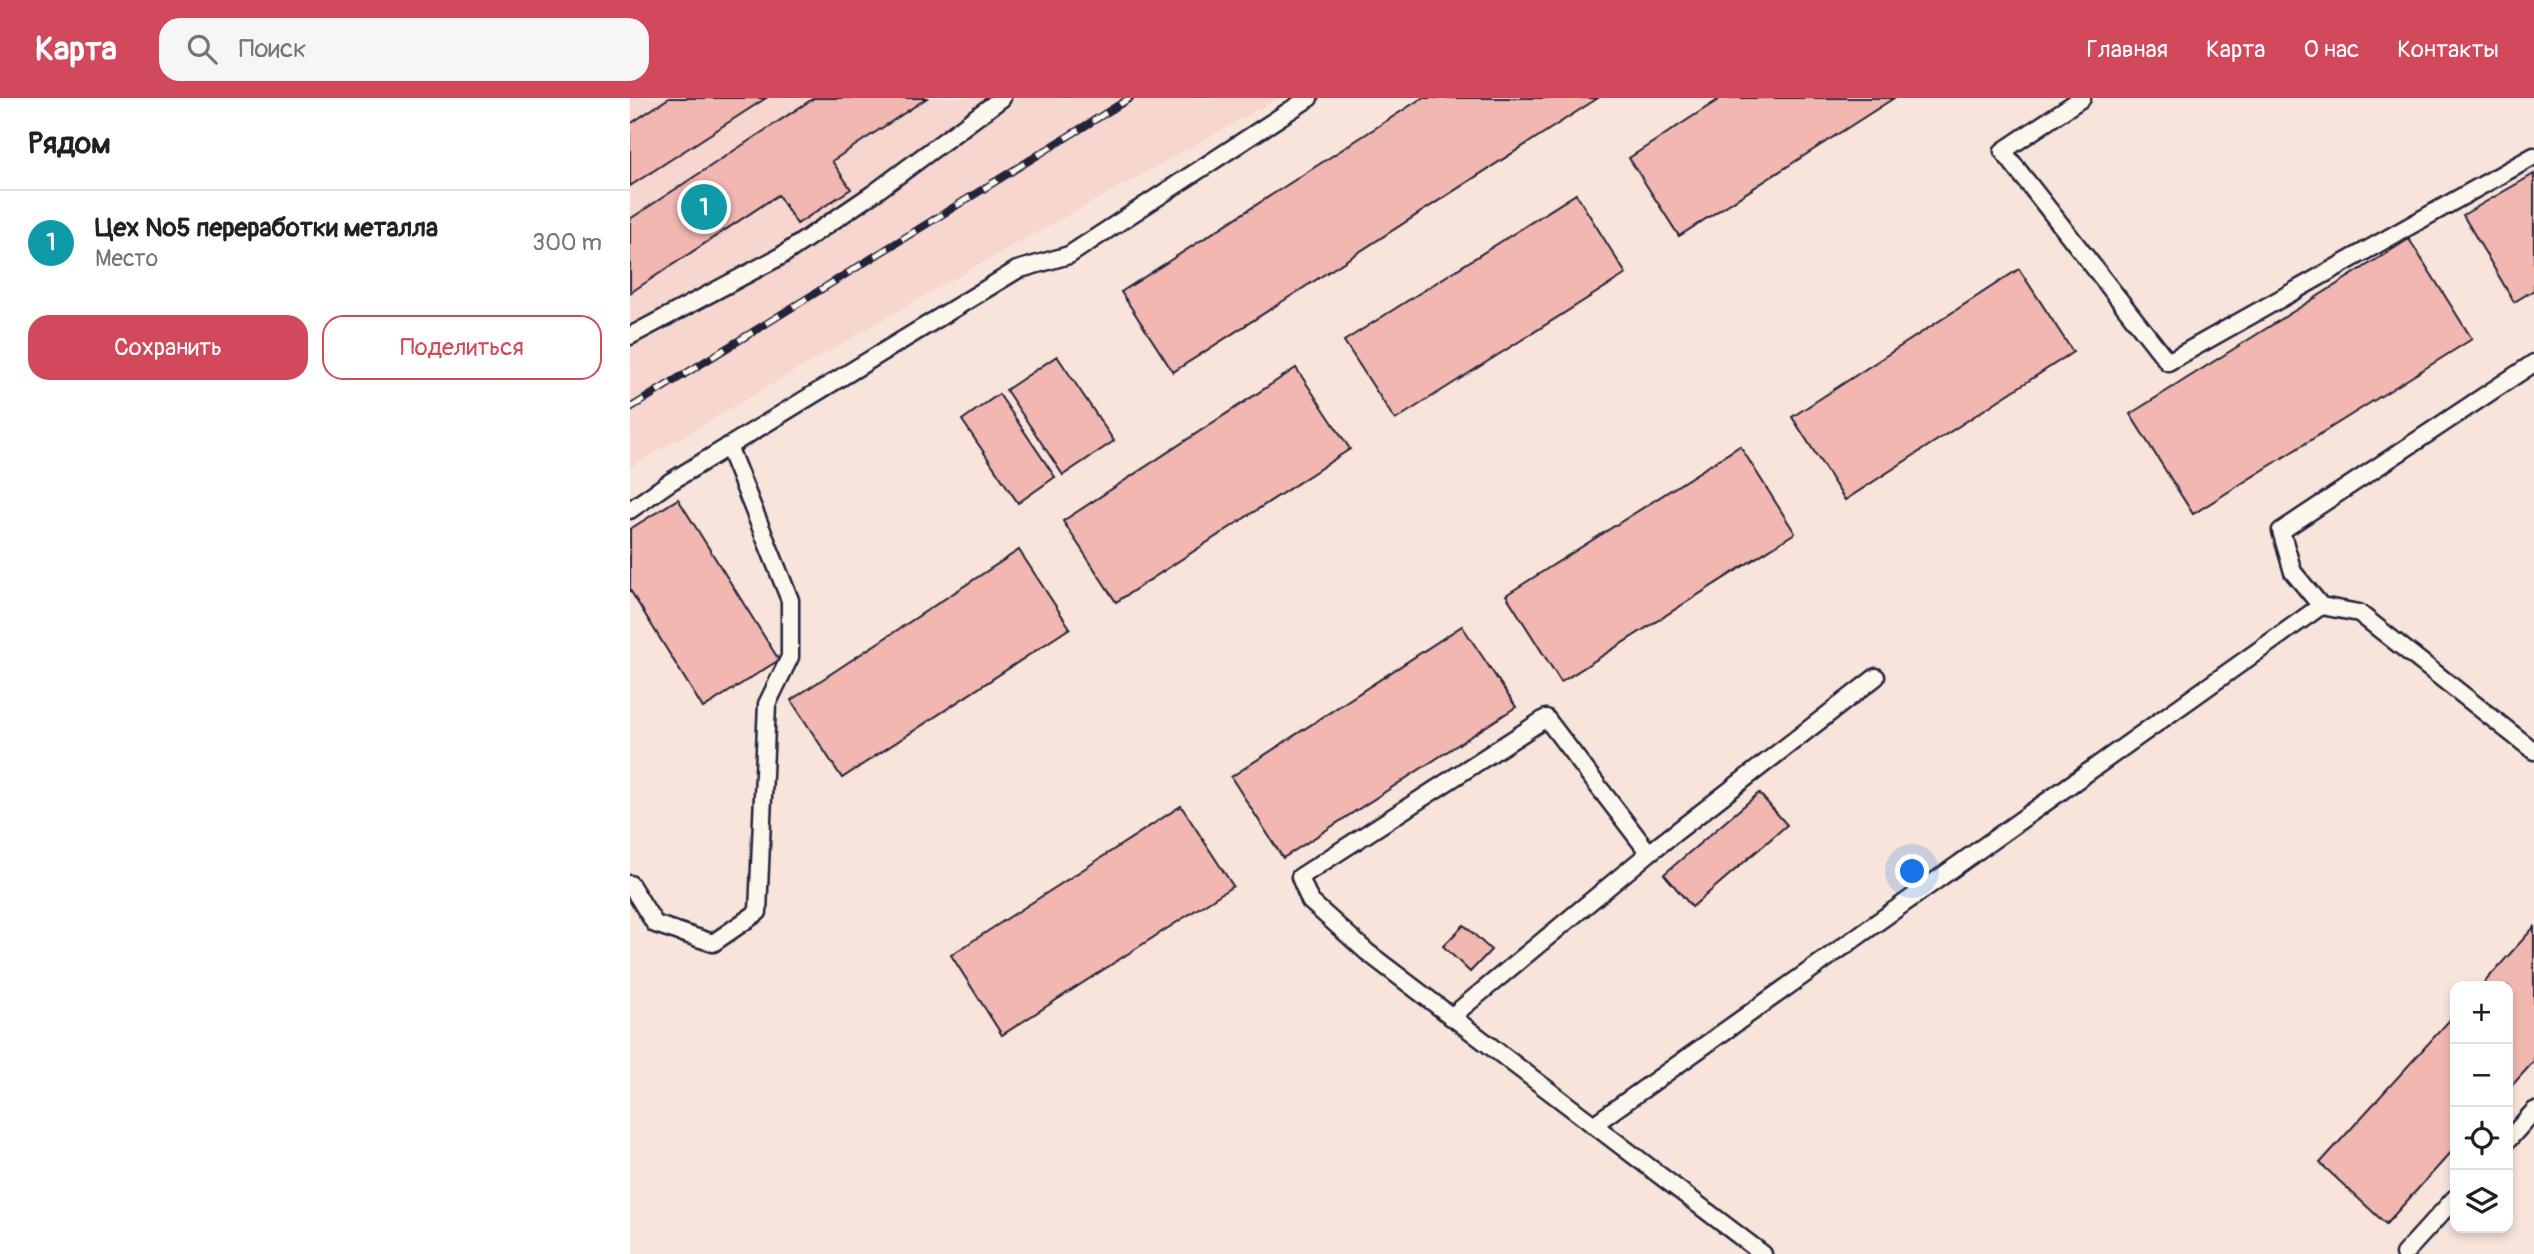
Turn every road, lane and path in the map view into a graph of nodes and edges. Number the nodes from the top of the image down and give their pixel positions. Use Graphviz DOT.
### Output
graph roads {
  1 [pos="1002,98"];
  2 [pos="1309,98"];
  3 [pos="2082,98"];
  4 [pos="2534,156"];
  5 [pos="630,336"];
  6 [pos="2534,363"];
  7 [pos="728,446"];
  8 [pos="630,509"];
  9 [pos="2321,606"];
  10 [pos="1876,677"];
  11 [pos="2534,751"];
  12 [pos="1649,853"];
  13 [pos="630,884"];
  14 [pos="1451,1017"];
  15 [pos="2534,1111"];
  16 [pos="1593,1125"];
  17 [pos="2513,1134"];
  18 [pos="2450,1203"];
  19 [pos="1763,1254"];
  20 [pos="2404,1254"];
  1 -- 5 [label="lane"];
  2 -- 7 [label="lane"];
  3 -- 4 [label="lane"];
  6 -- 9 [label="lane"];
  7 -- 8 [label="lane"];
  7 -- 13 [label="lane"];
  9 -- 11 [label="lane"];
  9 -- 16 [label="lane"];
  10 -- 12 [label="lane"];
  12 -- 14 [label="lane"];
  12 -- 14 [label="lane"];
  14 -- 16 [label="lane"];
  15 -- 17 [label="lane"];
  16 -- 19 [label="lane"];
  18 -- 20 [label="lane"];
}
